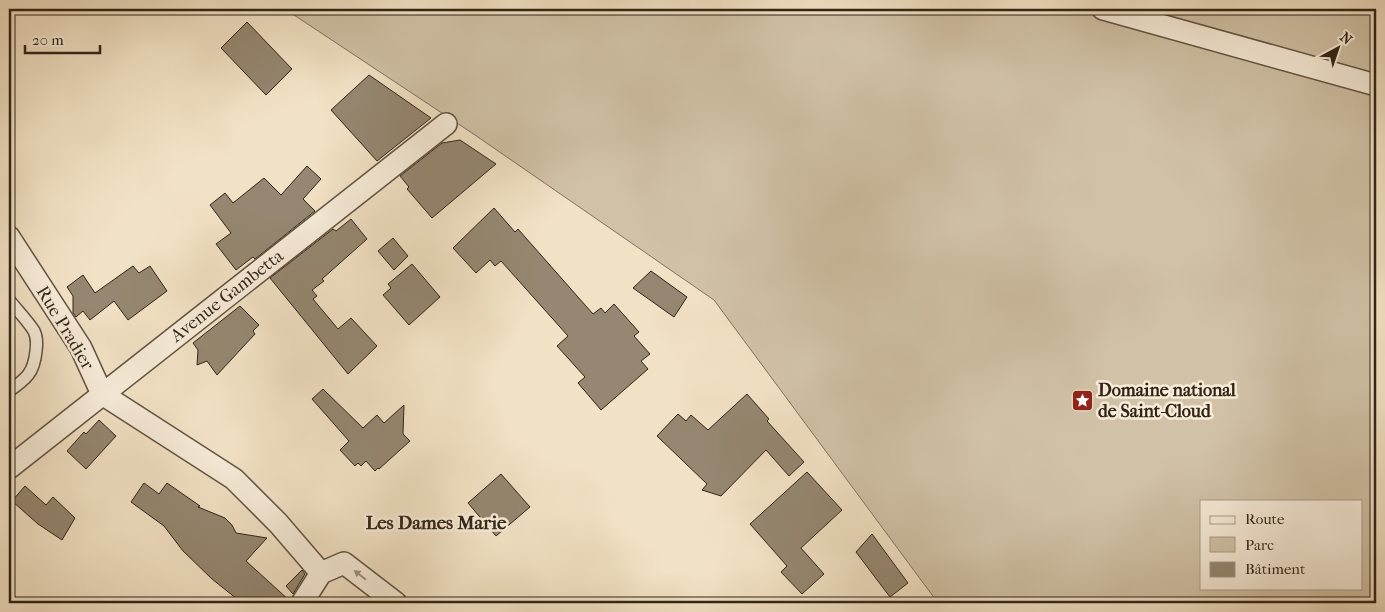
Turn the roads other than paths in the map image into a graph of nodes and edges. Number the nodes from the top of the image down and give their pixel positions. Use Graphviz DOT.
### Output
graph roads {
  1 [pos="1103,9"];
  2 [pos="1376,84"];
  3 [pos="446,124"];
  4 [pos="9,238"];
  5 [pos="9,300"];
  6 [pos="9,391"];
  7 [pos="102,394"];
  8 [pos="10,465"];
  9 [pos="321,573"];
  10 [pos="302,603"];
  11 [pos="396,603"];
  1 -- 2 [label="street"];
  3 -- 7 [label="street, Avenue Gambetta"];
  4 -- 7 [label="street, Rue Pradier"];
  5 -- 6 [label="lane"];
  7 -- 8 [label="street, Avenue Gambetta"];
  7 -- 9 [label="street"];
  9 -- 10 [label="street"];
  11 -- 9 [label="street, one-way"];
}
